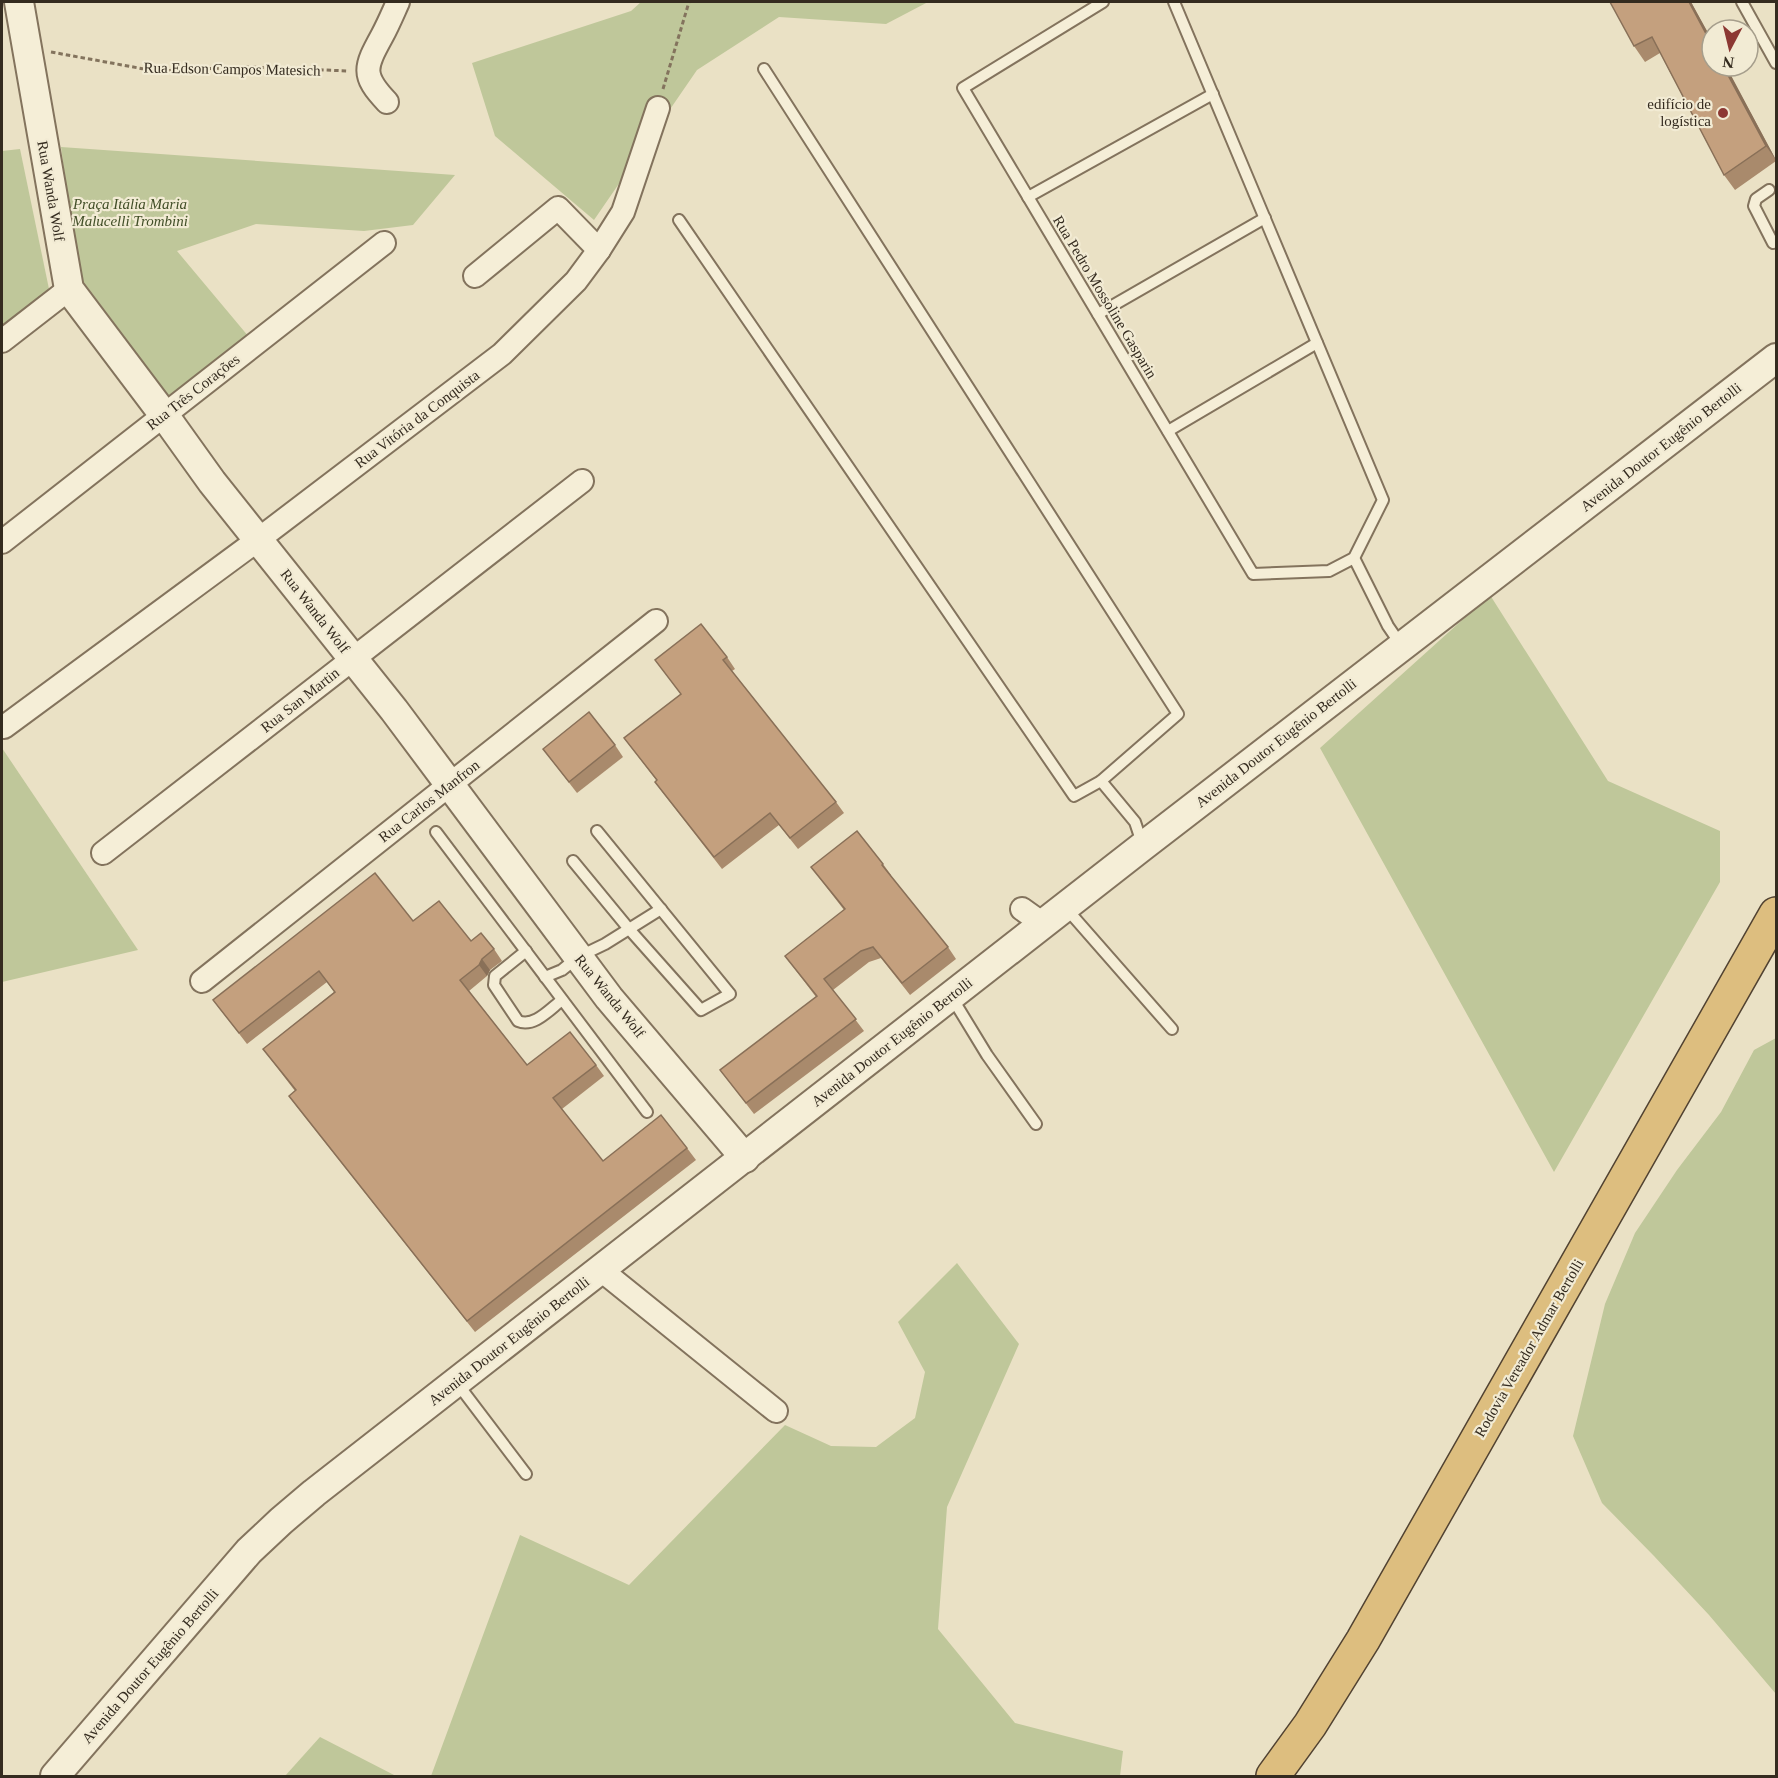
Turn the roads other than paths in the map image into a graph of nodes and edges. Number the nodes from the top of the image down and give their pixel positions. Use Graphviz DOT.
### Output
graph roads {
  1 [pos="19,2"];
  2 [pos="398,2"];
  3 [pos="1104,2"];
  4 [pos="1174,2"];
  5 [pos="1742,2"];
  6 [pos="1776,63"];
  7 [pos="764,69"];
  8 [pos="1213,94"];
  9 [pos="387,102"];
  10 [pos="658,108"];
  11 [pos="1769,190"];
  12 [pos="1028,197"];
  13 [pos="1265,218"];
  14 [pos="679,220"];
  15 [pos="384,243"];
  16 [pos="1773,243"];
  17 [pos="599,250"];
  18 [pos="475,276"];
  19 [pos="69,289"];
  20 [pos="1098,314"];
  21 [pos="2,341"];
  22 [pos="1317,343"];
  23 [pos="1776,358"];
  24 [pos="164,415"];
  25 [pos="1168,431"];
  26 [pos="582,481"];
  27 [pos="259,539"];
  28 [pos="2,542"];
  29 [pos="1354,558"];
  30 [pos="657,621"];
  31 [pos="1402,646"];
  32 [pos="353,659"];
  33 [pos="4,727"];
  34 [pos="1101,781"];
  35 [pos="450,784"];
  36 [pos="597,831"];
  37 [pos="436,832"];
  38 [pos="1143,846"];
  39 [pos="103,853"];
  40 [pos="573,861"];
  41 [pos="661,909"];
  42 [pos="1043,914"];
  43 [pos="1776,914"];
  44 [pos="628,929"];
  45 [pos="526,951"];
  46 [pos="578,957"];
  47 [pos="545,977"];
  48 [pos="202,981"];
  49 [pos="951,996"];
  50 [pos="562,1000"];
  51 [pos="1172,1029"];
  52 [pos="647,1112"];
  53 [pos="1036,1124"];
  54 [pos="745,1158"];
  55 [pos="601,1270"];
  56 [pos="456,1383"];
  57 [pos="776,1411"];
  58 [pos="526,1474"];
  59 [pos="55,1776"];
  60 [pos="1273,1776"];
  1 -- 19 [label="street, Rua Wanda Wolf"];
  2 -- 9 [label="street"];
  3 -- 12 [label="lane, Rua Pedro Mossoline Gasparin"];
  4 -- 8 [label="lane"];
  5 -- 6 [label="lane"];
  7 -- 34 [label="lane"];
  8 -- 12 [label="lane"];
  8 -- 13 [label="lane"];
  10 -- 17 [label="street, Rua Vitória da Conquista"];
  11 -- 16 [label="lane"];
  12 -- 20 [label="lane, Rua Pedro Mossoline Gasparin"];
  13 -- 20 [label="lane"];
  13 -- 22 [label="lane"];
  14 -- 34 [label="lane"];
  15 -- 24 [label="street, Rua Três Corações"];
  17 -- 18 [label="street"];
  17 -- 27 [label="street, Rua Vitória da Conquista"];
  19 -- 21 [label="street"];
  19 -- 24 [label="street, Rua Wanda Wolf"];
  20 -- 25 [label="lane, Rua Pedro Mossoline Gasparin"];
  22 -- 25 [label="lane"];
  22 -- 29 [label="lane"];
  23 -- 31 [label="street, Avenida Doutor Eugênio Bertolli"];
  24 -- 27 [label="street, Rua Wanda Wolf"];
  24 -- 28 [label="street, Rua Três Corações"];
  25 -- 29 [label="lane, Rua Pedro Mossoline Gasparin"];
  26 -- 32 [label="street, Rua San Martin"];
  27 -- 32 [label="street, Rua Wanda Wolf"];
  27 -- 33 [label="street, Rua Vitória da Conquista"];
  29 -- 31 [label="lane"];
  30 -- 35 [label="street, Rua Carlos Manfron"];
  31 -- 38 [label="street, Avenida Doutor Eugênio Bertolli"];
  32 -- 35 [label="street, Rua Wanda Wolf"];
  32 -- 39 [label="street, Rua San Martin"];
  34 -- 38 [label="lane"];
  35 -- 46 [label="street, Rua Wanda Wolf"];
  35 -- 48 [label="street, Rua Carlos Manfron"];
  36 -- 41 [label="lane"];
  37 -- 45 [label="lane"];
  38 -- 42 [label="street, Avenida Doutor Eugênio Bertolli"];
  40 -- 44 [label="lane"];
  41 -- 44 [label="lane"];
  41 -- 44 [label="lane"];
  42 -- 49 [label="street, Avenida Doutor Eugênio Bertolli"];
  42 -- 51 [label="lane"];
  43 -- 60 [label="highway, Rodovia Vereador Admar Bertolli"];
  44 -- 46 [label="lane"];
  45 -- 47 [label="lane"];
  45 -- 50 [label="lane"];
  46 -- 47 [label="lane"];
  46 -- 54 [label="street, Rua Wanda Wolf"];
  47 -- 50 [label="lane"];
  49 -- 53 [label="lane"];
  49 -- 54 [label="street, Avenida Doutor Eugênio Bertolli"];
  50 -- 52 [label="lane"];
  54 -- 55 [label="street, Avenida Doutor Eugênio Bertolli"];
  55 -- 56 [label="street, Avenida Doutor Eugênio Bertolli"];
  55 -- 57 [label="street"];
  56 -- 58 [label="lane"];
  56 -- 59 [label="street, Avenida Doutor Eugênio Bertolli"];
}
